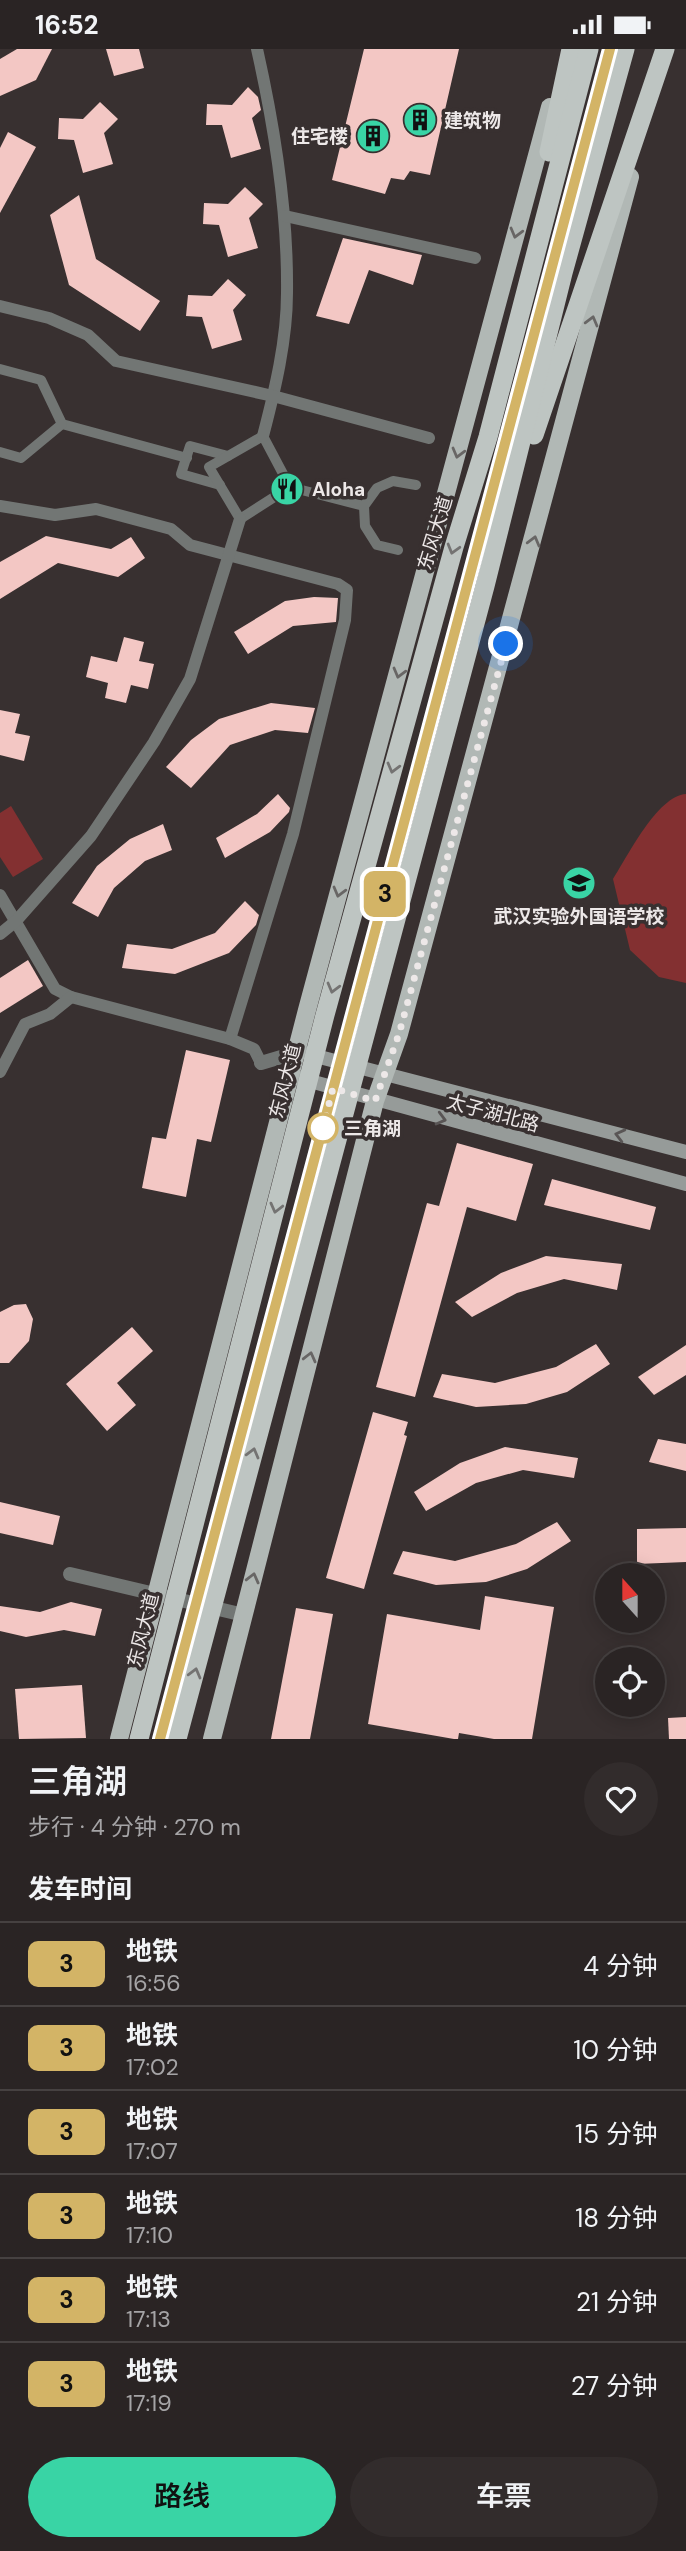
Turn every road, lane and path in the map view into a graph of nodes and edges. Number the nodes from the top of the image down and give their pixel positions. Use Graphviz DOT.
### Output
graph roads {
  1 [pos="257,49"];
  2 [pos="565,49"];
  3 [pos="571,49"];
  4 [pos="589,49"];
  5 [pos="625,49"];
  6 [pos="664,49"];
  7 [pos="285,215"];
  8 [pos="475,258"];
  9 [pos="0,306"];
  10 [pos="0,369"];
  11 [pos="273,396"];
  12 [pos="62,424"];
  13 [pos="263,436"];
  14 [pos="488,437"];
  15 [pos="429,438"];
  16 [pos="0,452"];
  17 [pos="228,456"];
  18 [pos="187,458"];
  19 [pos="220,485"];
  20 [pos="416,485"];
  21 [pos="290,487"];
  22 [pos="0,506"];
  23 [pos="363,506"];
  24 [pos="240,519"];
  25 [pos="398,550"];
  26 [pos="231,556"];
  27 [pos="485,586"];
  28 [pos="0,895"];
  29 [pos="16,921"];
  30 [pos="0,934"];
  31 [pos="71,997"];
  32 [pos="230,1039"];
  33 [pos="298,1052"];
  34 [pos="261,1063"];
  35 [pos="0,1072"];
  36 [pos="383,1073"];
  37 [pos="291,1076"];
  38 [pos="375,1101"];
  39 [pos="686,1152"];
  40 [pos="686,1184"];
  41 [pos="70,1574"];
  42 [pos="156,1594"];
  43 [pos="244,1615"];
  44 [pos="119,1739"];
  45 [pos="139,1739"];
  46 [pos="177,1739"];
  47 [pos="212,1739"];
  1 -- 7 [label="street"];
  2 -- 33 [label="main road, one-way"];
  3 -- 14 [label="highway"];
  4 -- 14 [label="highway"];
  5 -- 27 [label="highway"];
  6 -- 27 [label="highway"];
  36 -- 6 [label="main road, one-way"];
  7 -- 8 [label="street"];
  7 -- 11 [label="street"];
  9 -- 11 [label="street"];
  10 -- 12 [label="street"];
  11 -- 13 [label="street"];
  11 -- 15 [label="street"];
  12 -- 16 [label="street"];
  12 -- 18 [label="street"];
  13 -- 17 [label="street"];
  13 -- 21 [label="street"];
  14 -- 45 [label="highway, 东风大道, one-way"];
  17 -- 18 [label="street"];
  17 -- 19 [label="street"];
  18 -- 19 [label="street"];
  19 -- 24 [label="street"];
  20 -- 23 [label="street"];
  21 -- 23 [label="street"];
  21 -- 24 [label="street"];
  22 -- 26 [label="street"];
  23 -- 25 [label="street"];
  24 -- 26 [label="street"];
  26 -- 29 [label="street"];
  26 -- 32 [label="street"];
  46 -- 27 [label="highway, one-way"];
  28 -- 29 [label="street"];
  29 -- 30 [label="street"];
  29 -- 31 [label="street"];
  31 -- 32 [label="street"];
  31 -- 35 [label="street"];
  32 -- 34 [label="street"];
  33 -- 34 [label="street"];
  33 -- 36 [label="main road, 太子湖北路"];
  33 -- 37 [label="main road"];
  36 -- 38 [label="main road"];
  39 -- 36 [label="main road, 太子湖北路, one-way"];
  37 -- 38 [label="main road, 太子湖北路"];
  37 -- 42 [label="main road"];
  38 -- 40 [label="main road, 太子湖北路, one-way"];
  43 -- 38 [label="main road, one-way"];
  41 -- 42 [label="street"];
  42 -- 43 [label="street"];
  42 -- 44 [label="main road"];
  43 -- 47 [label="main road"];
}
